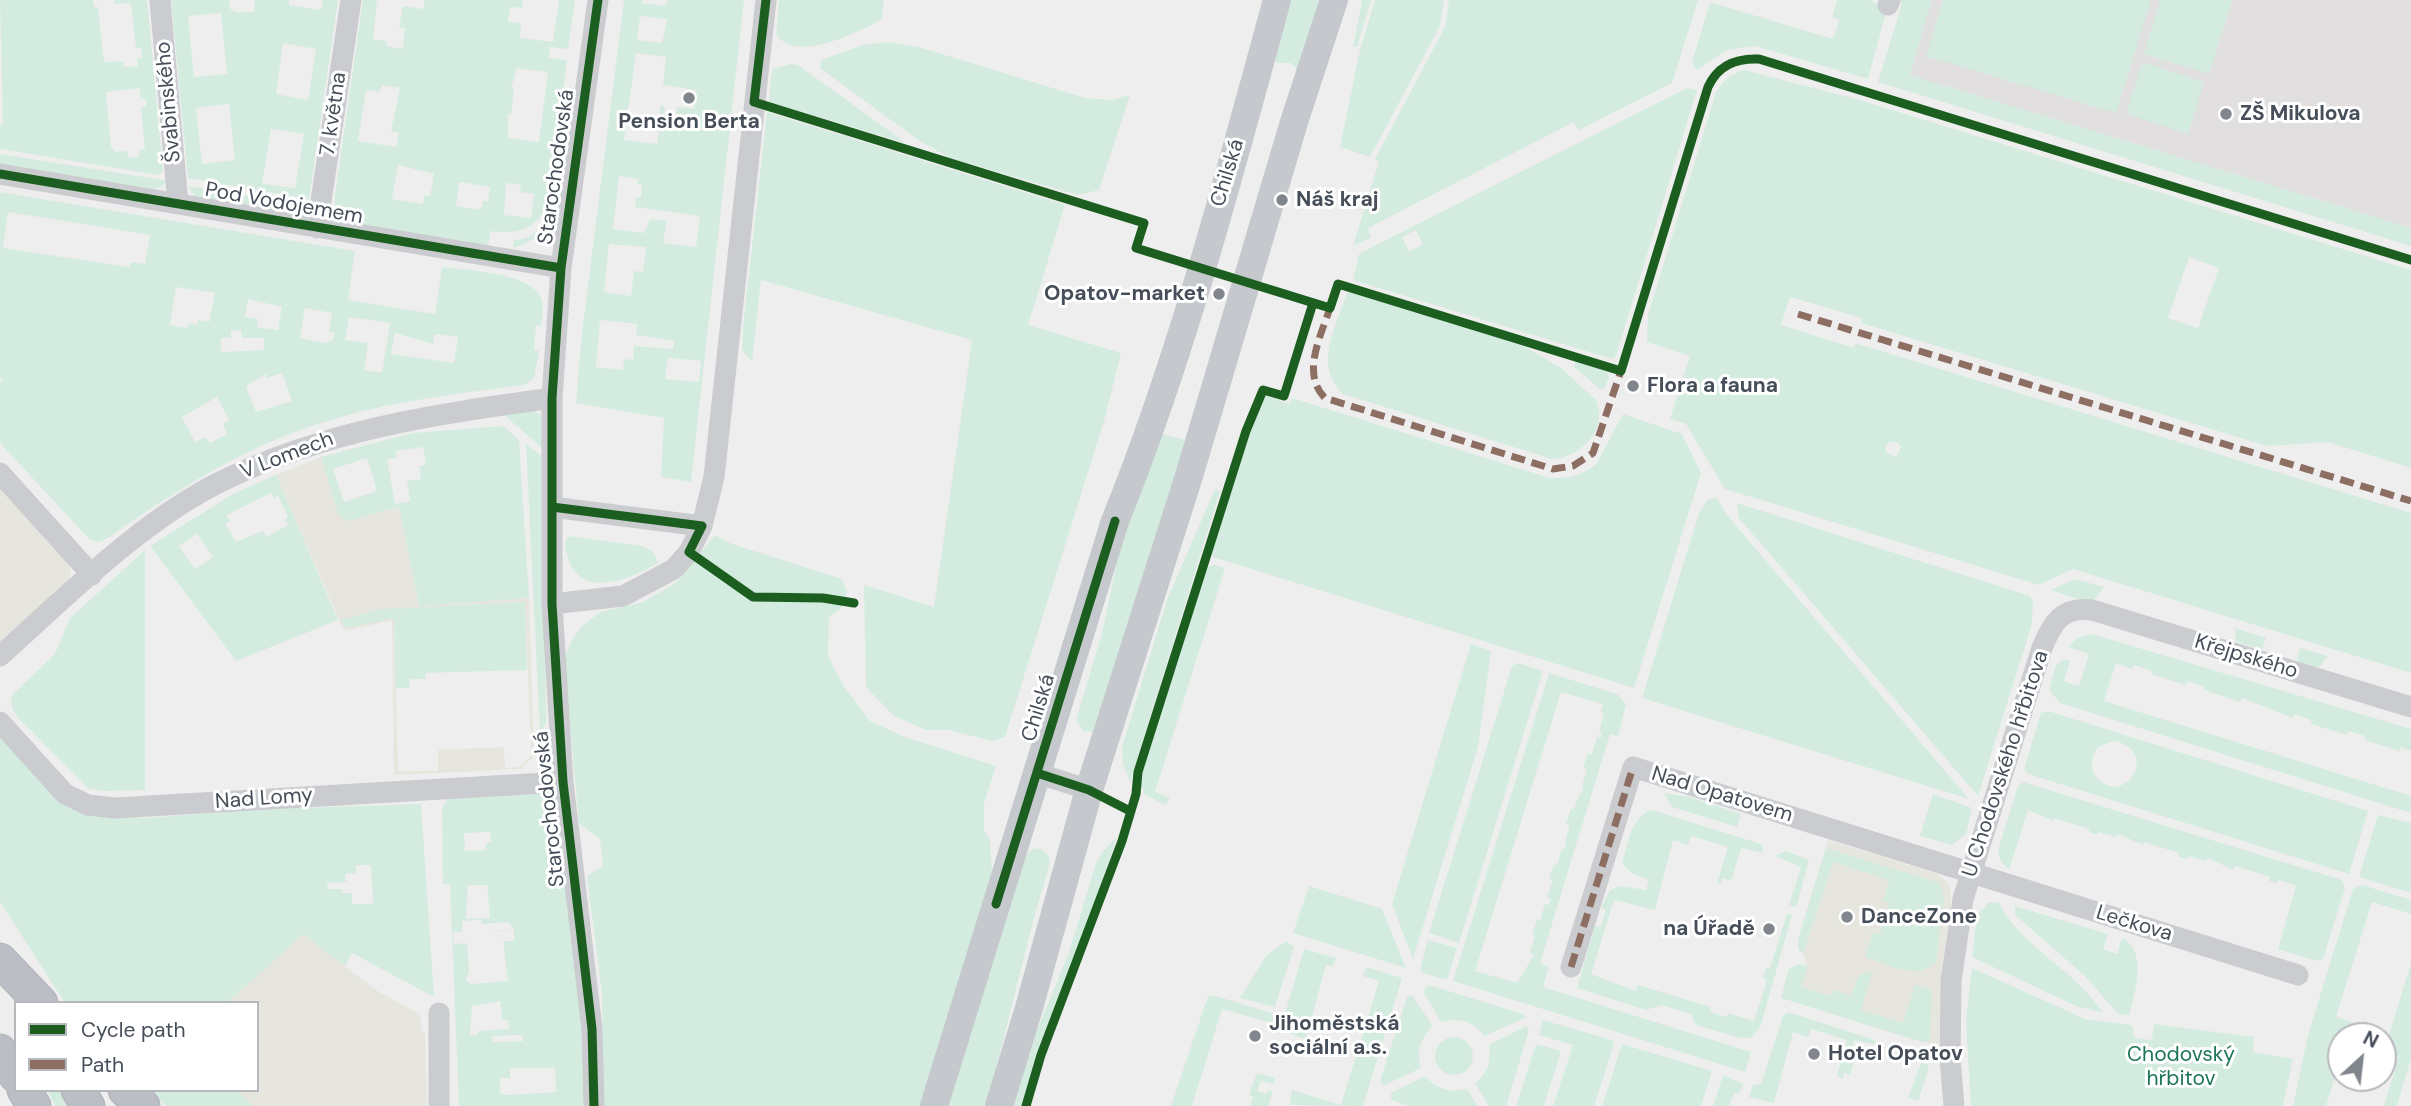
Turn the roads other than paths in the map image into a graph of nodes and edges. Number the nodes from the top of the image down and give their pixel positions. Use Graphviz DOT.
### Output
graph roads {
  1 [pos="160,0"];
  2 [pos="351,0"];
  3 [pos="598,0"];
  4 [pos="765,0"];
  5 [pos="1277,0"];
  6 [pos="1334,0"];
  7 [pos="0,174"];
  8 [pos="178,204"];
  9 [pos="317,228"];
  10 [pos="561,268"];
  11 [pos="552,398"];
  12 [pos="0,473"];
  13 [pos="552,507"];
  14 [pos="702,526"];
  15 [pos="92,575"];
  16 [pos="552,604"];
  17 [pos="2081,609"];
  18 [pos="0,656"];
  19 [pos="2411,707"];
  20 [pos="0,722"];
  21 [pos="1037,773"];
  22 [pos="563,782"];
  23 [pos="1089,790"];
  24 [pos="1971,872"];
  25 [pos="0,961"];
  26 [pos="1571,967"];
  27 [pos="2298,975"];
  28 [pos="23,1001"];
  29 [pos="39,1001"];
  30 [pos="439,1013"];
  31 [pos="0,1051"];
  32 [pos="14,1073"];
  33 [pos="127,1092"];
  34 [pos="144,1106"];
  35 [pos="439,1106"];
  36 [pos="594,1106"];
  37 [pos="934,1106"];
  38 [pos="999,1106"];
  39 [pos="1954,1106"];
  1 -- 8 [label="street, Švabinského"];
  2 -- 9 [label="street, 7. května"];
  3 -- 10 [label="street, Starochodovská"];
  4 -- 14 [label="street"];
  5 -- 21 [label="main road, Chilská"];
  6 -- 23 [label="main road"];
  7 -- 8 [label="street, Pod Vodojemem"];
  8 -- 9 [label="street, Pod Vodojemem"];
  9 -- 10 [label="street, Pod Vodojemem"];
  10 -- 11 [label="street, Starochodovská"];
  11 -- 13 [label="street, Starochodovská"];
  11 -- 15 [label="street, V Lomech"];
  12 -- 15 [label="street"];
  13 -- 14 [label="street"];
  13 -- 16 [label="street, Starochodovská"];
  14 -- 16 [label="street"];
  15 -- 18 [label="street, V Lomech"];
  16 -- 22 [label="street, Starochodovská"];
  17 -- 19 [label="street, Křejpského"];
  17 -- 24 [label="street, U Chodovského hřbitova"];
  20 -- 22 [label="street, Nad Lomy"];
  21 -- 23 [label="street"];
  21 -- 37 [label="main road, Chilská"];
  22 -- 36 [label="street, Starochodovská"];
  23 -- 38 [label="main road"];
  24 -- 26 [label="street, Nad Opatovem"];
  24 -- 27 [label="street, Lečkova"];
  24 -- 39 [label="street, U Chodovského hřbitova"];
  25 -- 28 [label="highway"];
  25 -- 29 [label="highway"];
  30 -- 35 [label="street"];
  31 -- 32 [label="highway"];
  33 -- 34 [label="highway"];
}
